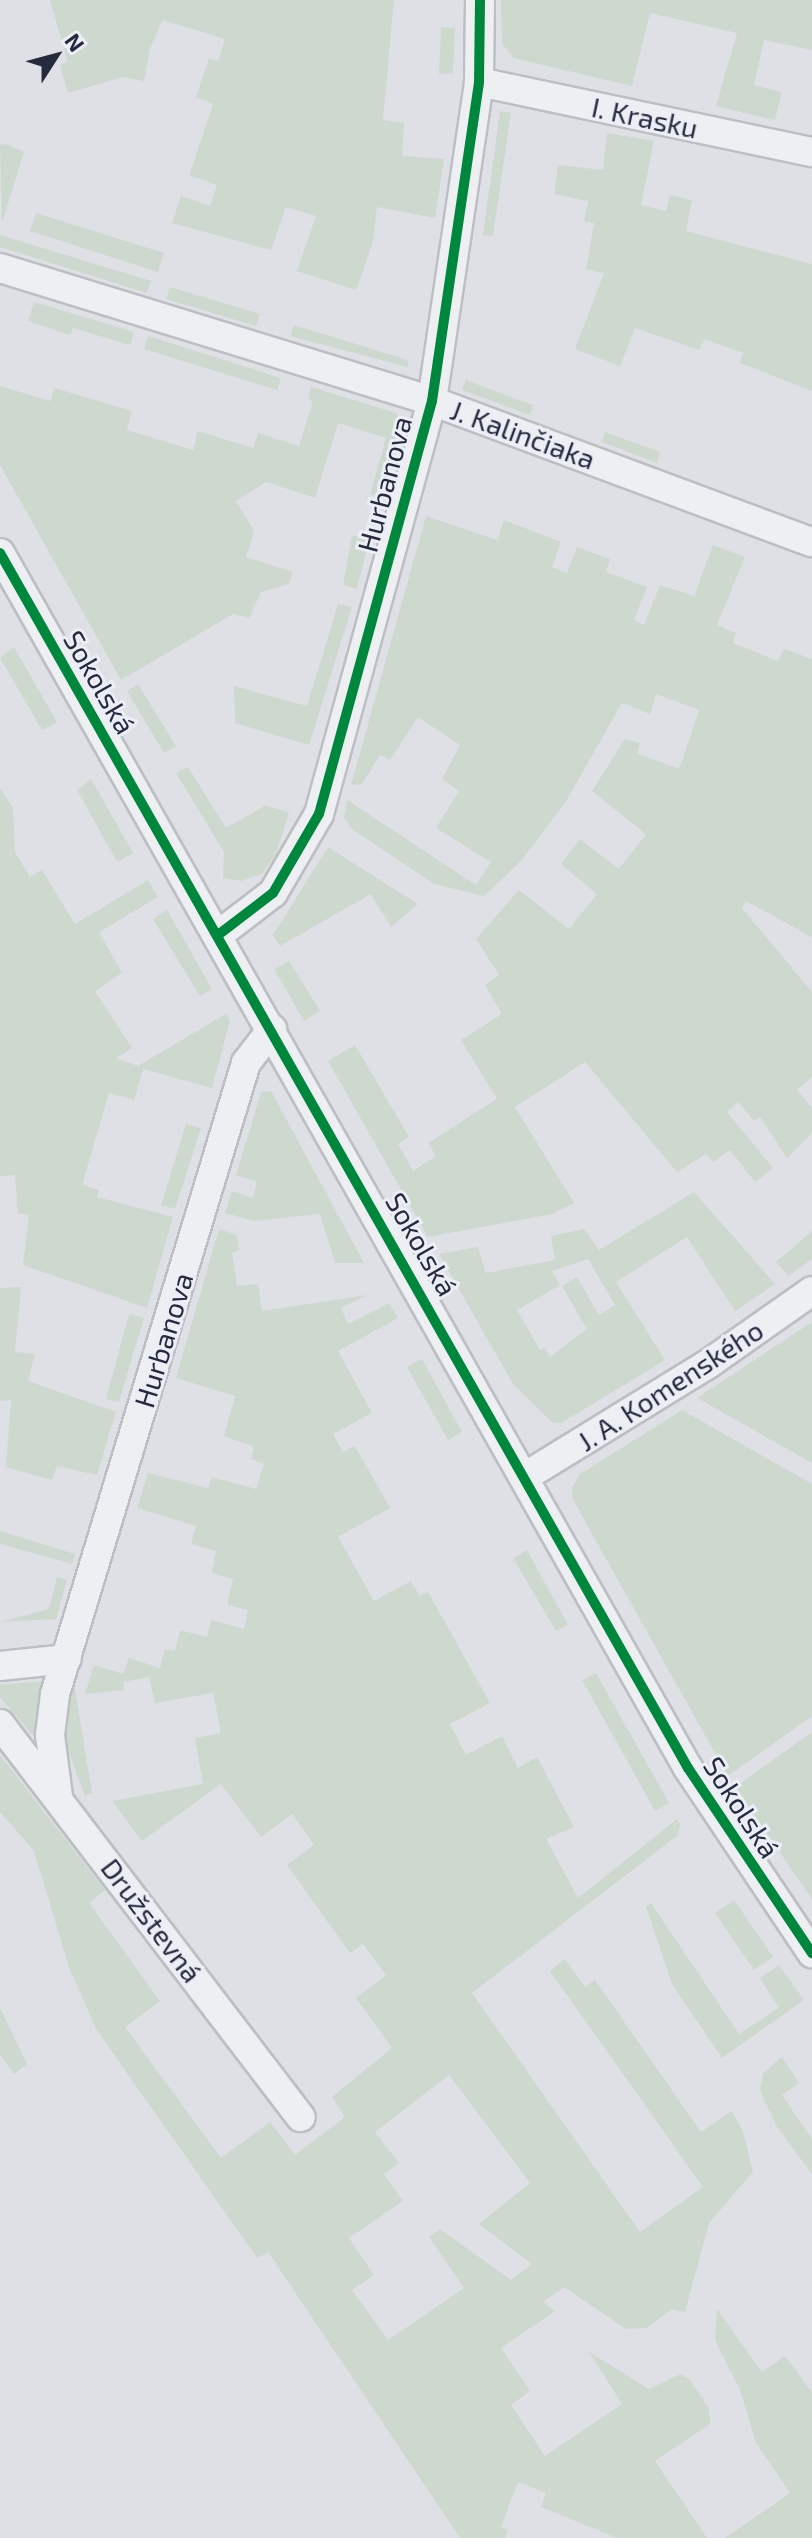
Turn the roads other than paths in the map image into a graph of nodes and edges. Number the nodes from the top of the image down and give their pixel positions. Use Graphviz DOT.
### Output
graph roads {
  1 [pos="480,0"];
  2 [pos="479,82"];
  3 [pos="812,152"];
  4 [pos="0,268"];
  5 [pos="432,401"];
  6 [pos="812,542"];
  7 [pos="0,553"];
  8 [pos="218,935"];
  9 [pos="272,1029"];
  10 [pos="812,1291"];
  11 [pos="526,1476"];
  12 [pos="67,1659"];
  13 [pos="0,1666"];
  14 [pos="0,1724"];
  15 [pos="58,1796"];
  16 [pos="812,1953"];
  17 [pos="301,2117"];
  1 -- 2 [label="street, Hurbanova"];
  2 -- 3 [label="street, I. Krasku"];
  2 -- 5 [label="street, Hurbanova"];
  4 -- 5 [label="street, J. Kalinčiaka"];
  5 -- 6 [label="street, J. Kalinčiaka"];
  5 -- 8 [label="street, Hurbanova"];
  7 -- 8 [label="street, Sokolská"];
  8 -- 9 [label="street, Sokolská"];
  9 -- 11 [label="street, Sokolská"];
  9 -- 12 [label="street, Hurbanova"];
  10 -- 11 [label="street, J. A. Komenského"];
  11 -- 16 [label="street, Sokolská"];
  12 -- 13 [label="street"];
  12 -- 15 [label="street, Hurbanova"];
  14 -- 15 [label="street, Družstevná"];
  15 -- 17 [label="street, Družstevná"];
}
